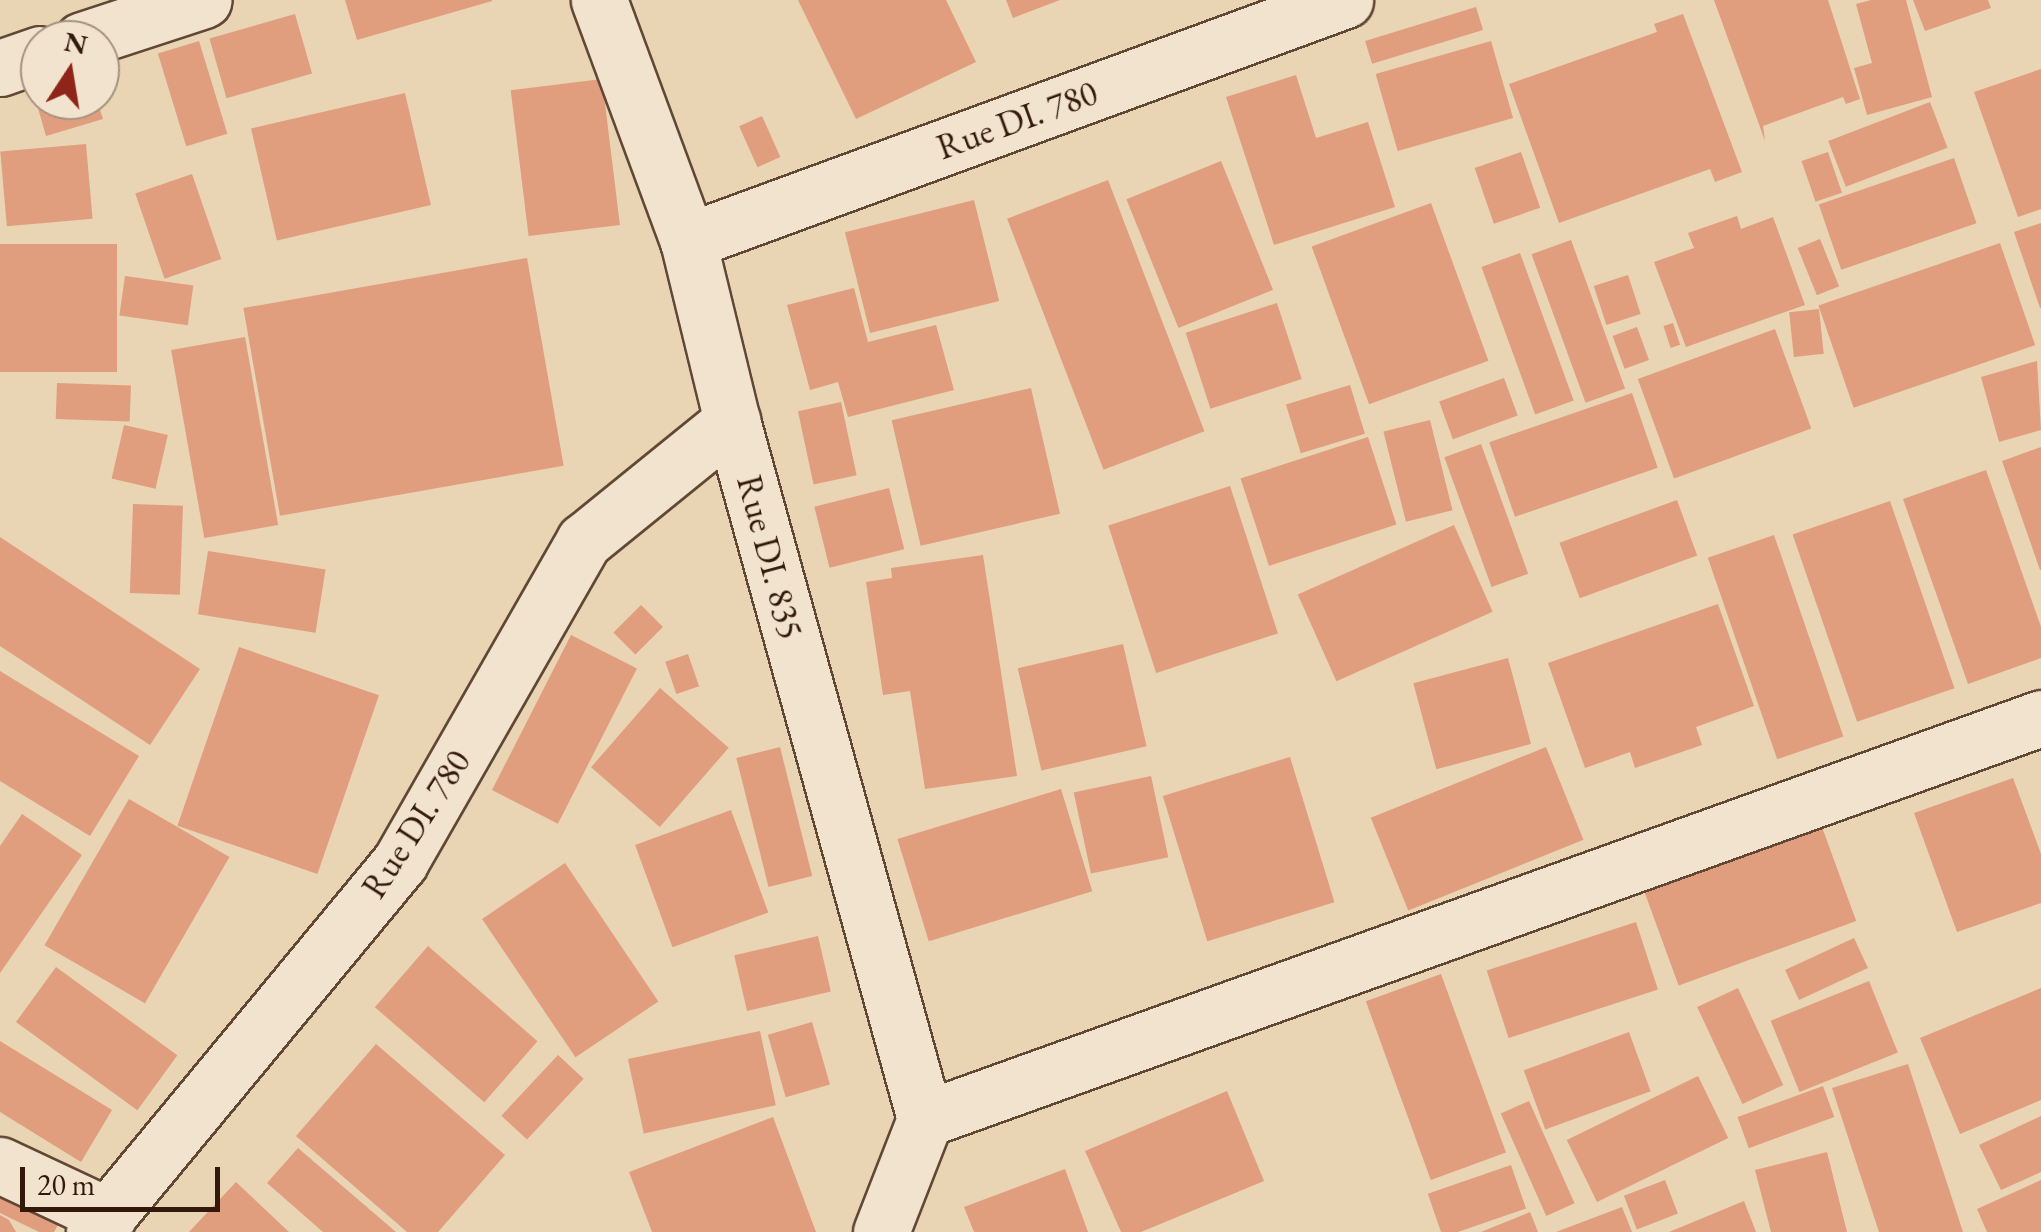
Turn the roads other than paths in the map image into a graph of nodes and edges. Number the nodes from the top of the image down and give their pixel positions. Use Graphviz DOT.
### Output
graph roads {
  1 [pos="204,0"];
  2 [pos="599,0"];
  3 [pos="1345,0"];
  4 [pos="120,28"];
  5 [pos="688,240"];
  6 [pos="732,421"];
  7 [pos="2041,718"];
  8 [pos="924,1119"];
  9 [pos="0,1165"];
  10 [pos="102,1224"];
  11 [pos="880,1232"];
  1 -- 4 [label="street"];
  2 -- 5 [label="street, Rue DI. 835"];
  3 -- 5 [label="street, Rue DI. 780"];
  5 -- 6 [label="street, Rue DI. 835"];
  6 -- 8 [label="street, Rue DI. 835"];
  6 -- 10 [label="street, Rue DI. 780"];
  7 -- 8 [label="street"];
  8 -- 11 [label="street"];
  9 -- 10 [label="street"];
}
